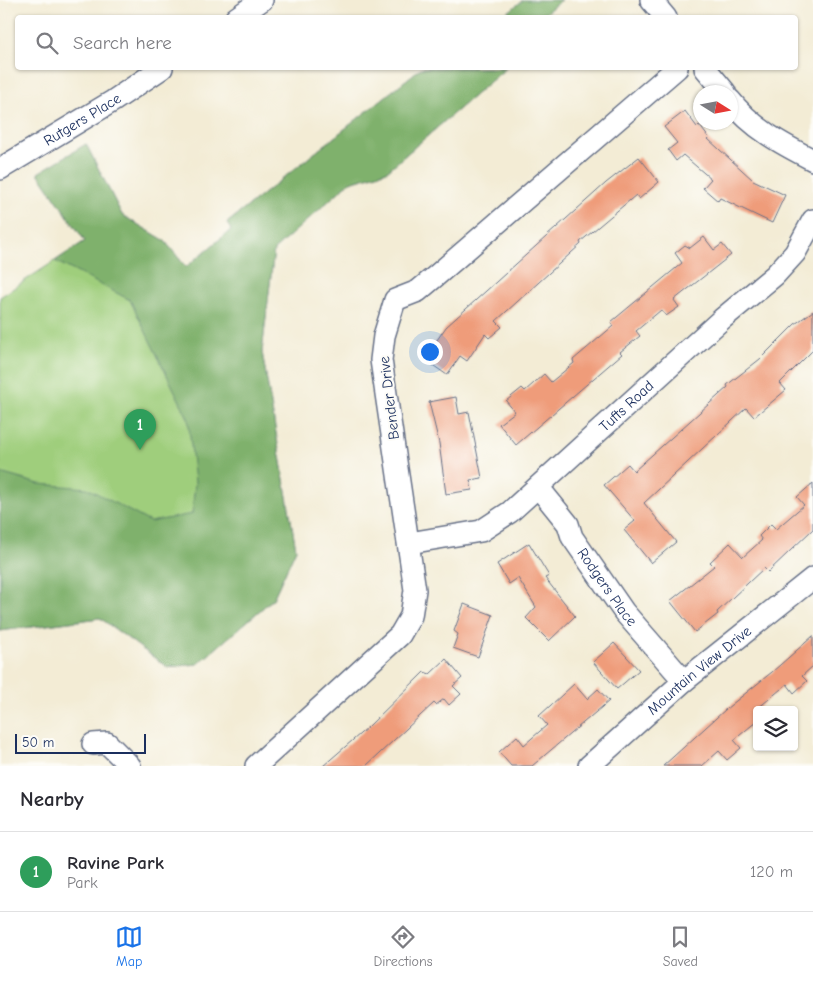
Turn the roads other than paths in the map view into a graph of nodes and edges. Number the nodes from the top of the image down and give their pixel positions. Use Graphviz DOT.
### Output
graph roads {
  1 [pos="262,0"];
  2 [pos="651,0"];
  3 [pos="240,15"];
  4 [pos="664,15"];
  5 [pos="159,70"];
  6 [pos="675,70"];
  7 [pos="707,70"];
  8 [pos="719,85"];
  9 [pos="738,108"];
  10 [pos="813,160"];
  11 [pos="0,169"];
  12 [pos="813,220"];
  13 [pos="539,488"];
  14 [pos="408,543"];
  15 [pos="813,578"];
  16 [pos="684,681"];
  17 [pos="94,744"];
  18 [pos="130,766"];
  19 [pos="256,766"];
  20 [pos="589,766"];
  1 -- 3 [label="street"];
  2 -- 4 [label="street"];
  5 -- 11 [label="street, Rutgers Place"];
  6 -- 14 [label="street, Bender Drive"];
  7 -- 8 [label="street"];
  9 -- 10 [label="street"];
  12 -- 13 [label="street, Tufts Road"];
  13 -- 14 [label="street, Tufts Road"];
  13 -- 16 [label="street, Rodgers Place"];
  14 -- 19 [label="street, Bender Drive"];
  15 -- 16 [label="street, Mountain View Drive"];
  16 -- 20 [label="street, Mountain View Drive"];
  17 -- 18 [label="street"];
}
